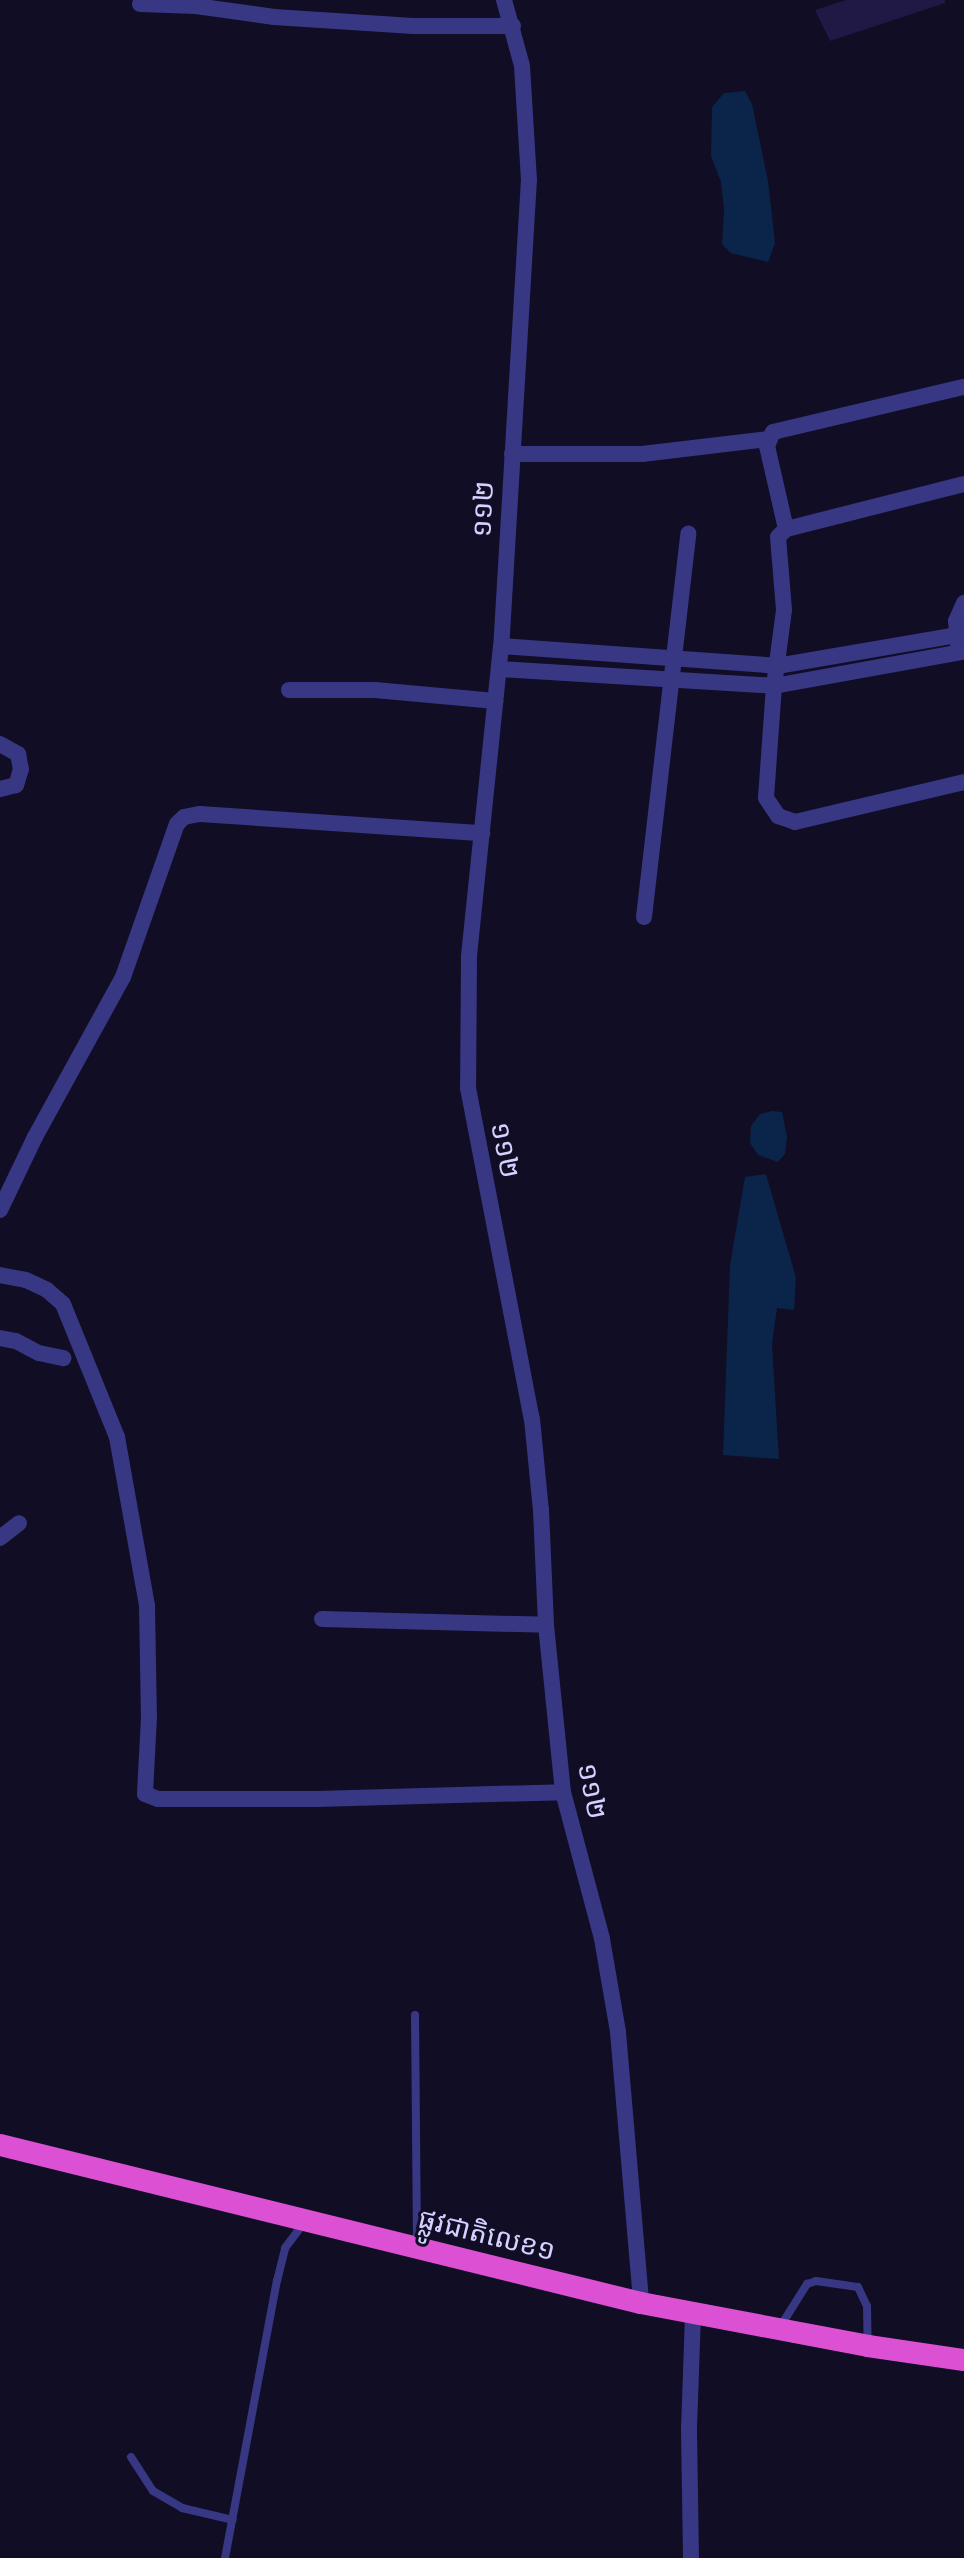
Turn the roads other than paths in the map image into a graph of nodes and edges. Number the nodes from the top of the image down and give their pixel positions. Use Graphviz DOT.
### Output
graph roads {
  1 [pos="504,0"];
  2 [pos="140,4"];
  3 [pos="513,26"];
  4 [pos="964,387"];
  5 [pos="768,439"];
  6 [pos="512,454"];
  7 [pos="964,484"];
  8 [pos="786,529"];
  9 [pos="688,534"];
  10 [pos="964,603"];
  11 [pos="501,646"];
  12 [pos="960,648"];
  13 [pos="673,659"];
  14 [pos="777,666"];
  15 [pos="499,669"];
  16 [pos="672,682"];
  17 [pos="774,686"];
  18 [pos="289,690"];
  19 [pos="496,701"];
  20 [pos="0,744"];
  21 [pos="964,782"];
  22 [pos="0,789"];
  23 [pos="482,833"];
  24 [pos="644,917"];
  25 [pos="0,1210"];
  26 [pos="0,1275"];
  27 [pos="0,1338"];
  28 [pos="63,1358"];
  29 [pos="19,1523"];
  30 [pos="0,1538"];
  31 [pos="322,1619"];
  32 [pos="546,1625"];
  33 [pos="563,1792"];
  34 [pos="415,2015"];
  35 [pos="0,2145"];
  36 [pos="306,2220"];
  37 [pos="417,2248"];
  38 [pos="641,2303"];
  39 [pos="693,2313"];
  40 [pos="778,2330"];
  41 [pos="868,2346"];
  42 [pos="964,2360"];
  43 [pos="131,2457"];
  44 [pos="233,2520"];
  45 [pos="225,2558"];
  46 [pos="691,2558"];
  1 -- 3 [label="street, ១១២"];
  2 -- 3 [label="street"];
  3 -- 6 [label="street, ១១២"];
  4 -- 5 [label="street"];
  5 -- 6 [label="street"];
  5 -- 8 [label="street"];
  6 -- 11 [label="street, ១១២"];
  7 -- 8 [label="street"];
  8 -- 14 [label="street"];
  9 -- 13 [label="street"];
  10 -- 12 [label="street"];
  11 -- 13 [label="street"];
  11 -- 15 [label="street, ១១២"];
  12 -- 14 [label="street"];
  12 -- 17 [label="street"];
  13 -- 14 [label="street"];
  13 -- 16 [label="street"];
  14 -- 17 [label="street"];
  15 -- 16 [label="street"];
  15 -- 19 [label="street, ១១២"];
  16 -- 17 [label="street"];
  16 -- 24 [label="street"];
  17 -- 21 [label="street"];
  18 -- 19 [label="street"];
  19 -- 23 [label="street, ១១២"];
  20 -- 22 [label="street"];
  23 -- 25 [label="street"];
  23 -- 32 [label="street, ១១២"];
  26 -- 33 [label="street"];
  27 -- 28 [label="street"];
  29 -- 30 [label="street"];
  31 -- 32 [label="street"];
  32 -- 33 [label="street, ១១២"];
  33 -- 38 [label="street, ១១២"];
  34 -- 37 [label="lane"];
  35 -- 36 [label="highway, ផ្លូវជាតិលេខ១"];
  36 -- 37 [label="highway, ផ្លូវជាតិលេខ១"];
  36 -- 44 [label="lane"];
  37 -- 38 [label="highway, ផ្លូវជាតិលេខ១"];
  38 -- 39 [label="highway, ផ្លូវជាតិលេខ១"];
  39 -- 40 [label="highway, ផ្លូវជាតិលេខ១"];
  39 -- 46 [label="street"];
  40 -- 41 [label="highway, ផ្លូវជាតិលេខ១"];
  40 -- 41 [label="lane"];
  41 -- 42 [label="highway, ផ្លូវជាតិលេខ១"];
  43 -- 44 [label="lane"];
  44 -- 45 [label="lane"];
}
